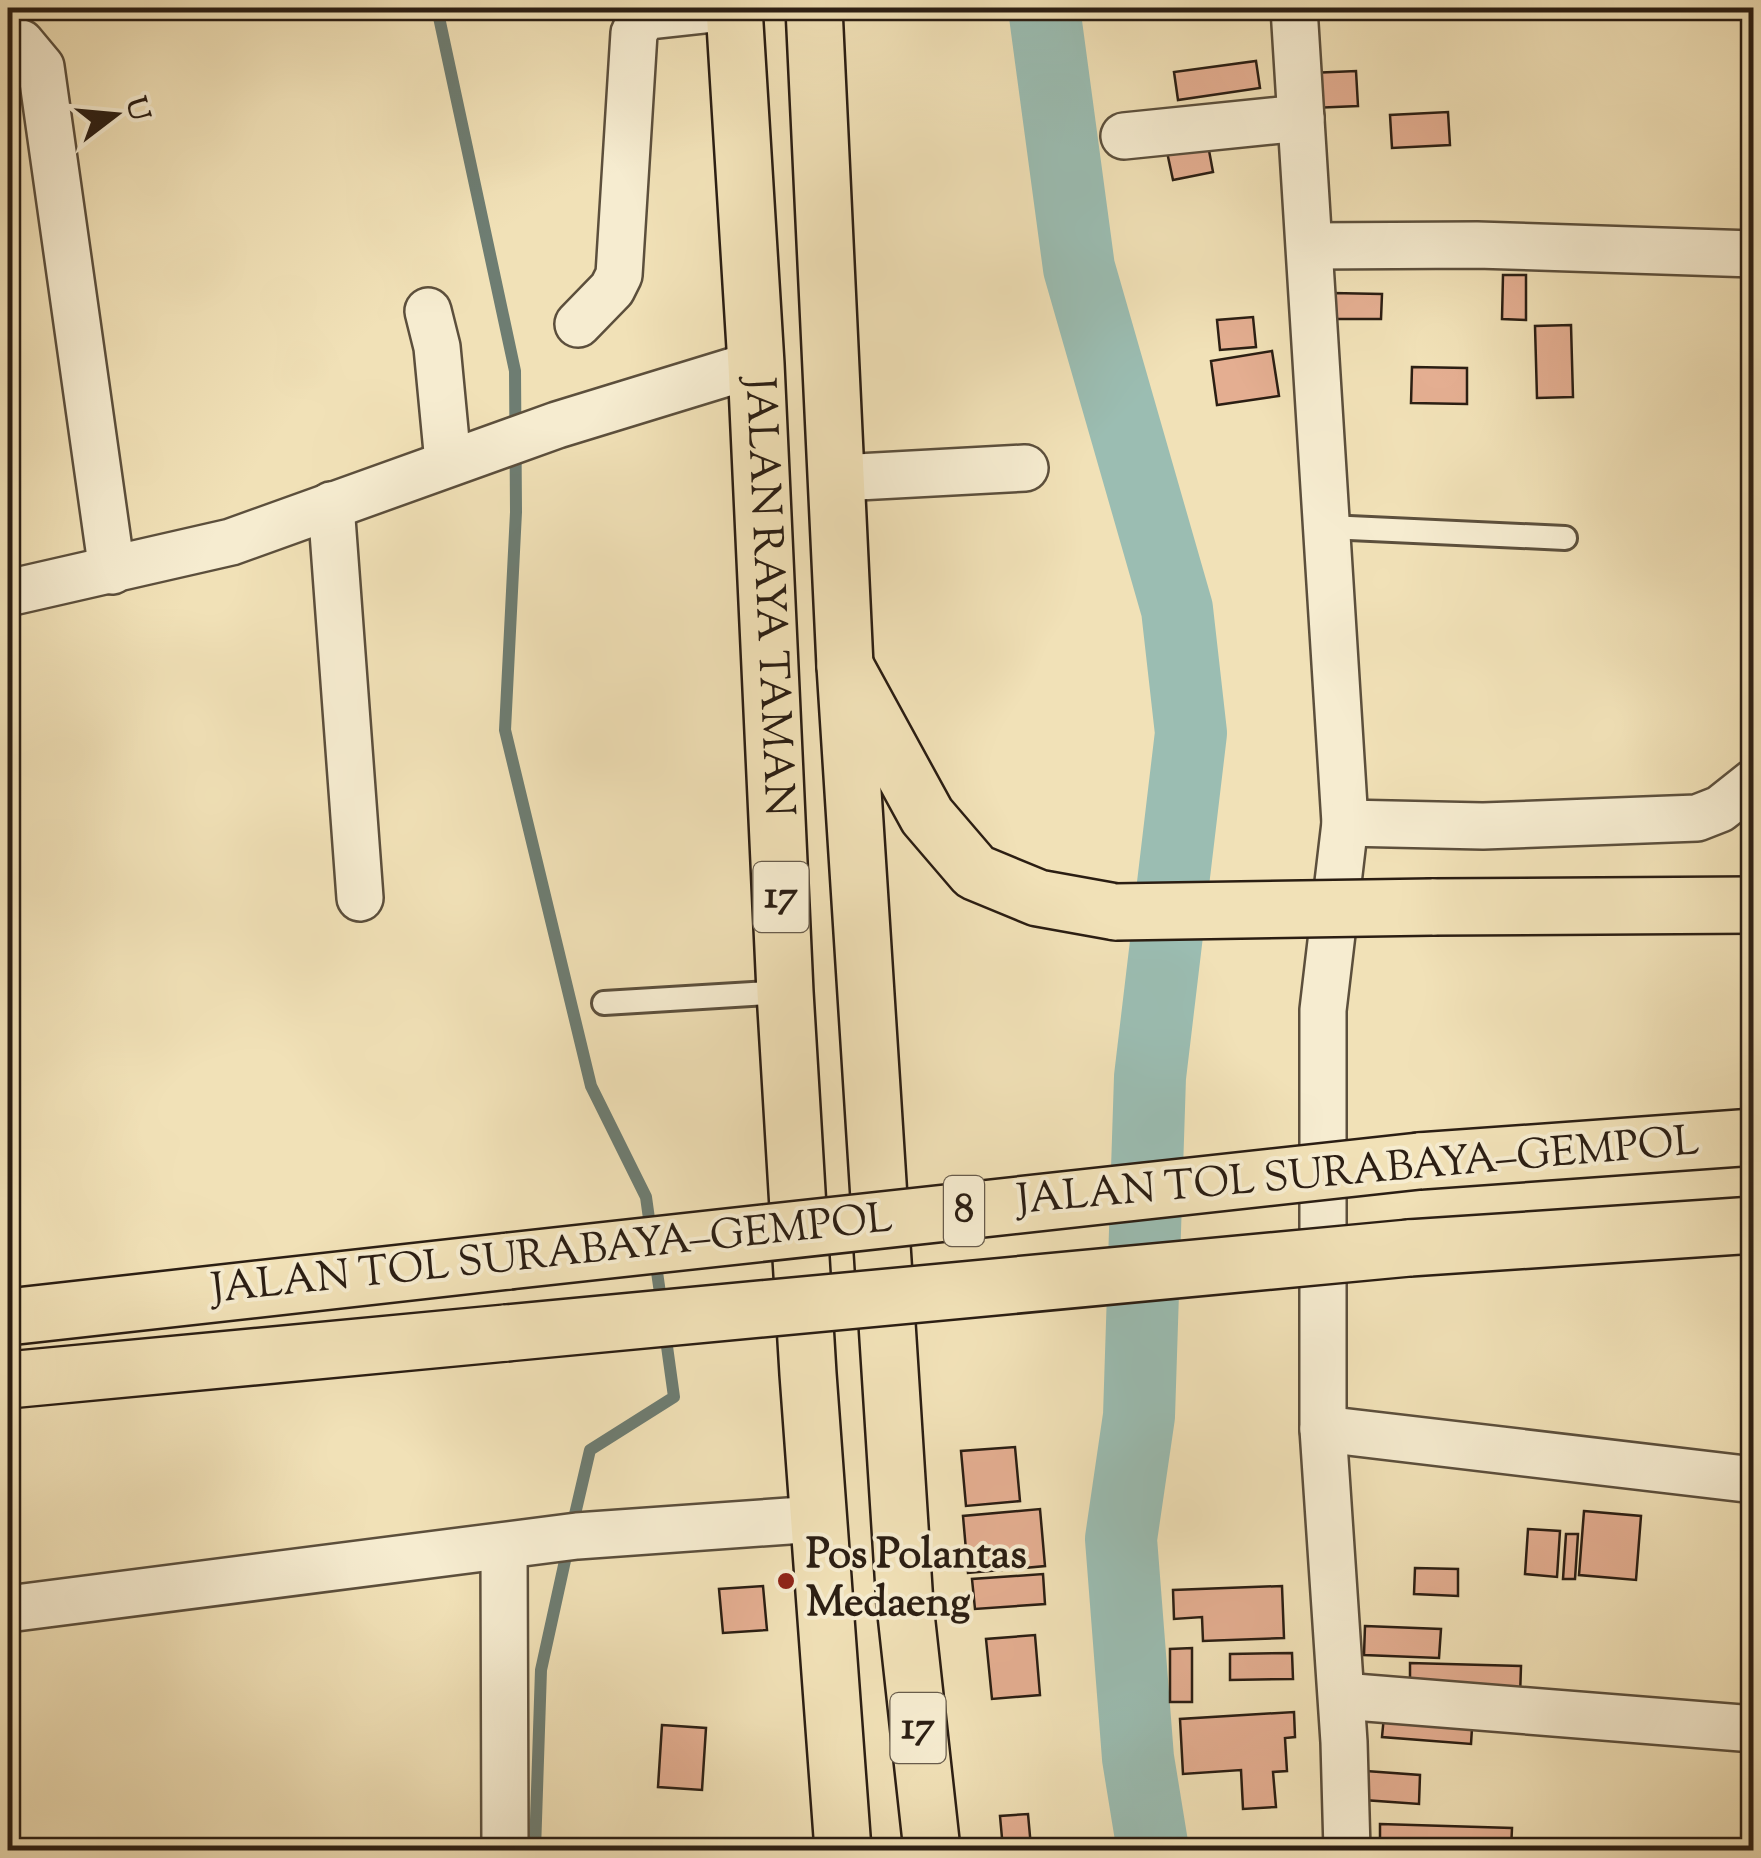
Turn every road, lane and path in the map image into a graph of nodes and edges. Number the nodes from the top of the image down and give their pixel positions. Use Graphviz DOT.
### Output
graph roads {
  1 [pos="723,8"];
  2 [pos="734,8"];
  3 [pos="814,8"];
  4 [pos="1294,8"];
  5 [pos="8,39"];
  6 [pos="1301,118"];
  7 [pos="1124,136"];
  8 [pos="1312,246"];
  9 [pos="1754,254"];
  10 [pos="428,311"];
  11 [pos="578,324"];
  12 [pos="756,364"];
  13 [pos="465,457"];
  14 [pos="1025,468"];
  15 [pos="839,478"];
  16 [pos="331,506"];
  17 [pos="1328,527"];
  18 [pos="1565,538"];
  19 [pos="112,571"];
  20 [pos="8,593"];
  21 [pos="845,666"];
  22 [pos="1754,782"];
  23 [pos="1345,823"];
  24 [pos="360,898"];
  25 [pos="1754,905"];
  26 [pos="785,992"];
  27 [pos="604,1003"];
  28 [pos="1754,1120"];
  29 [pos="1754,1136"];
  30 [pos="1619,1144"];
  31 [pos="1754,1225"];
  32 [pos="8,1316"];
  33 [pos="8,1380"];
  34 [pos="1323,1430"];
  35 [pos="1754,1480"];
  36 [pos="818,1519"];
  37 [pos="516,1544"];
  38 [pos="905,1605"];
  39 [pos="8,1609"];
  40 [pos="1342,1696"];
  41 [pos="1754,1729"];
  42 [pos="840,1786"];
  43 [pos="505,1850"];
  44 [pos="844,1850"];
  45 [pos="854,1850"];
  46 [pos="896,1850"];
  47 [pos="932,1850"];
  48 [pos="1347,1850"];
  1 -- 11 [label="street"];
  2 -- 12 [label="highway, JALAN RAYA TAMAN / 17"];
  3 -- 15 [label="highway, JALAN RAYA TAMAN / 17"];
  4 -- 6 [label="street"];
  5 -- 19 [label="street"];
  6 -- 7 [label="street"];
  6 -- 8 [label="street"];
  8 -- 9 [label="street"];
  8 -- 17 [label="street"];
  10 -- 13 [label="street"];
  12 -- 13 [label="street"];
  12 -- 26 [label="highway, JALAN RAYA TAMAN / 17"];
  13 -- 16 [label="street"];
  14 -- 15 [label="street"];
  15 -- 21 [label="highway, JALAN RAYA TAMAN / 17"];
  16 -- 19 [label="street"];
  16 -- 24 [label="street"];
  17 -- 18 [label="lane"];
  17 -- 23 [label="street"];
  19 -- 20 [label="street"];
  21 -- 25 [label="highway, bridge"];
  21 -- 38 [label="highway, JALAN RAYA TAMAN / 17"];
  22 -- 23 [label="street"];
  23 -- 34 [label="street"];
  26 -- 27 [label="lane"];
  26 -- 36 [label="highway, JALAN RAYA TAMAN / 17"];
  28 -- 30 [label="highway"];
  29 -- 30 [label="highway, JALAN TOL SURABAYA–GEMPOL / 8"];
  30 -- 32 [label="highway, JALAN TOL SURABAYA–GEMPOL / 8, bridge"];
  31 -- 33 [label="highway, JALAN TOL SURABAYA–GEMPOL / 8, bridge"];
  34 -- 35 [label="street"];
  34 -- 40 [label="street"];
  36 -- 37 [label="street"];
  36 -- 42 [label="highway, JALAN RAYA TAMAN / 17"];
  37 -- 39 [label="street"];
  37 -- 43 [label="street"];
  38 -- 46 [label="highway"];
  38 -- 47 [label="highway, 17"];
  40 -- 41 [label="street"];
  40 -- 48 [label="street"];
  42 -- 44 [label="highway"];
  42 -- 45 [label="highway, 17"];
}
